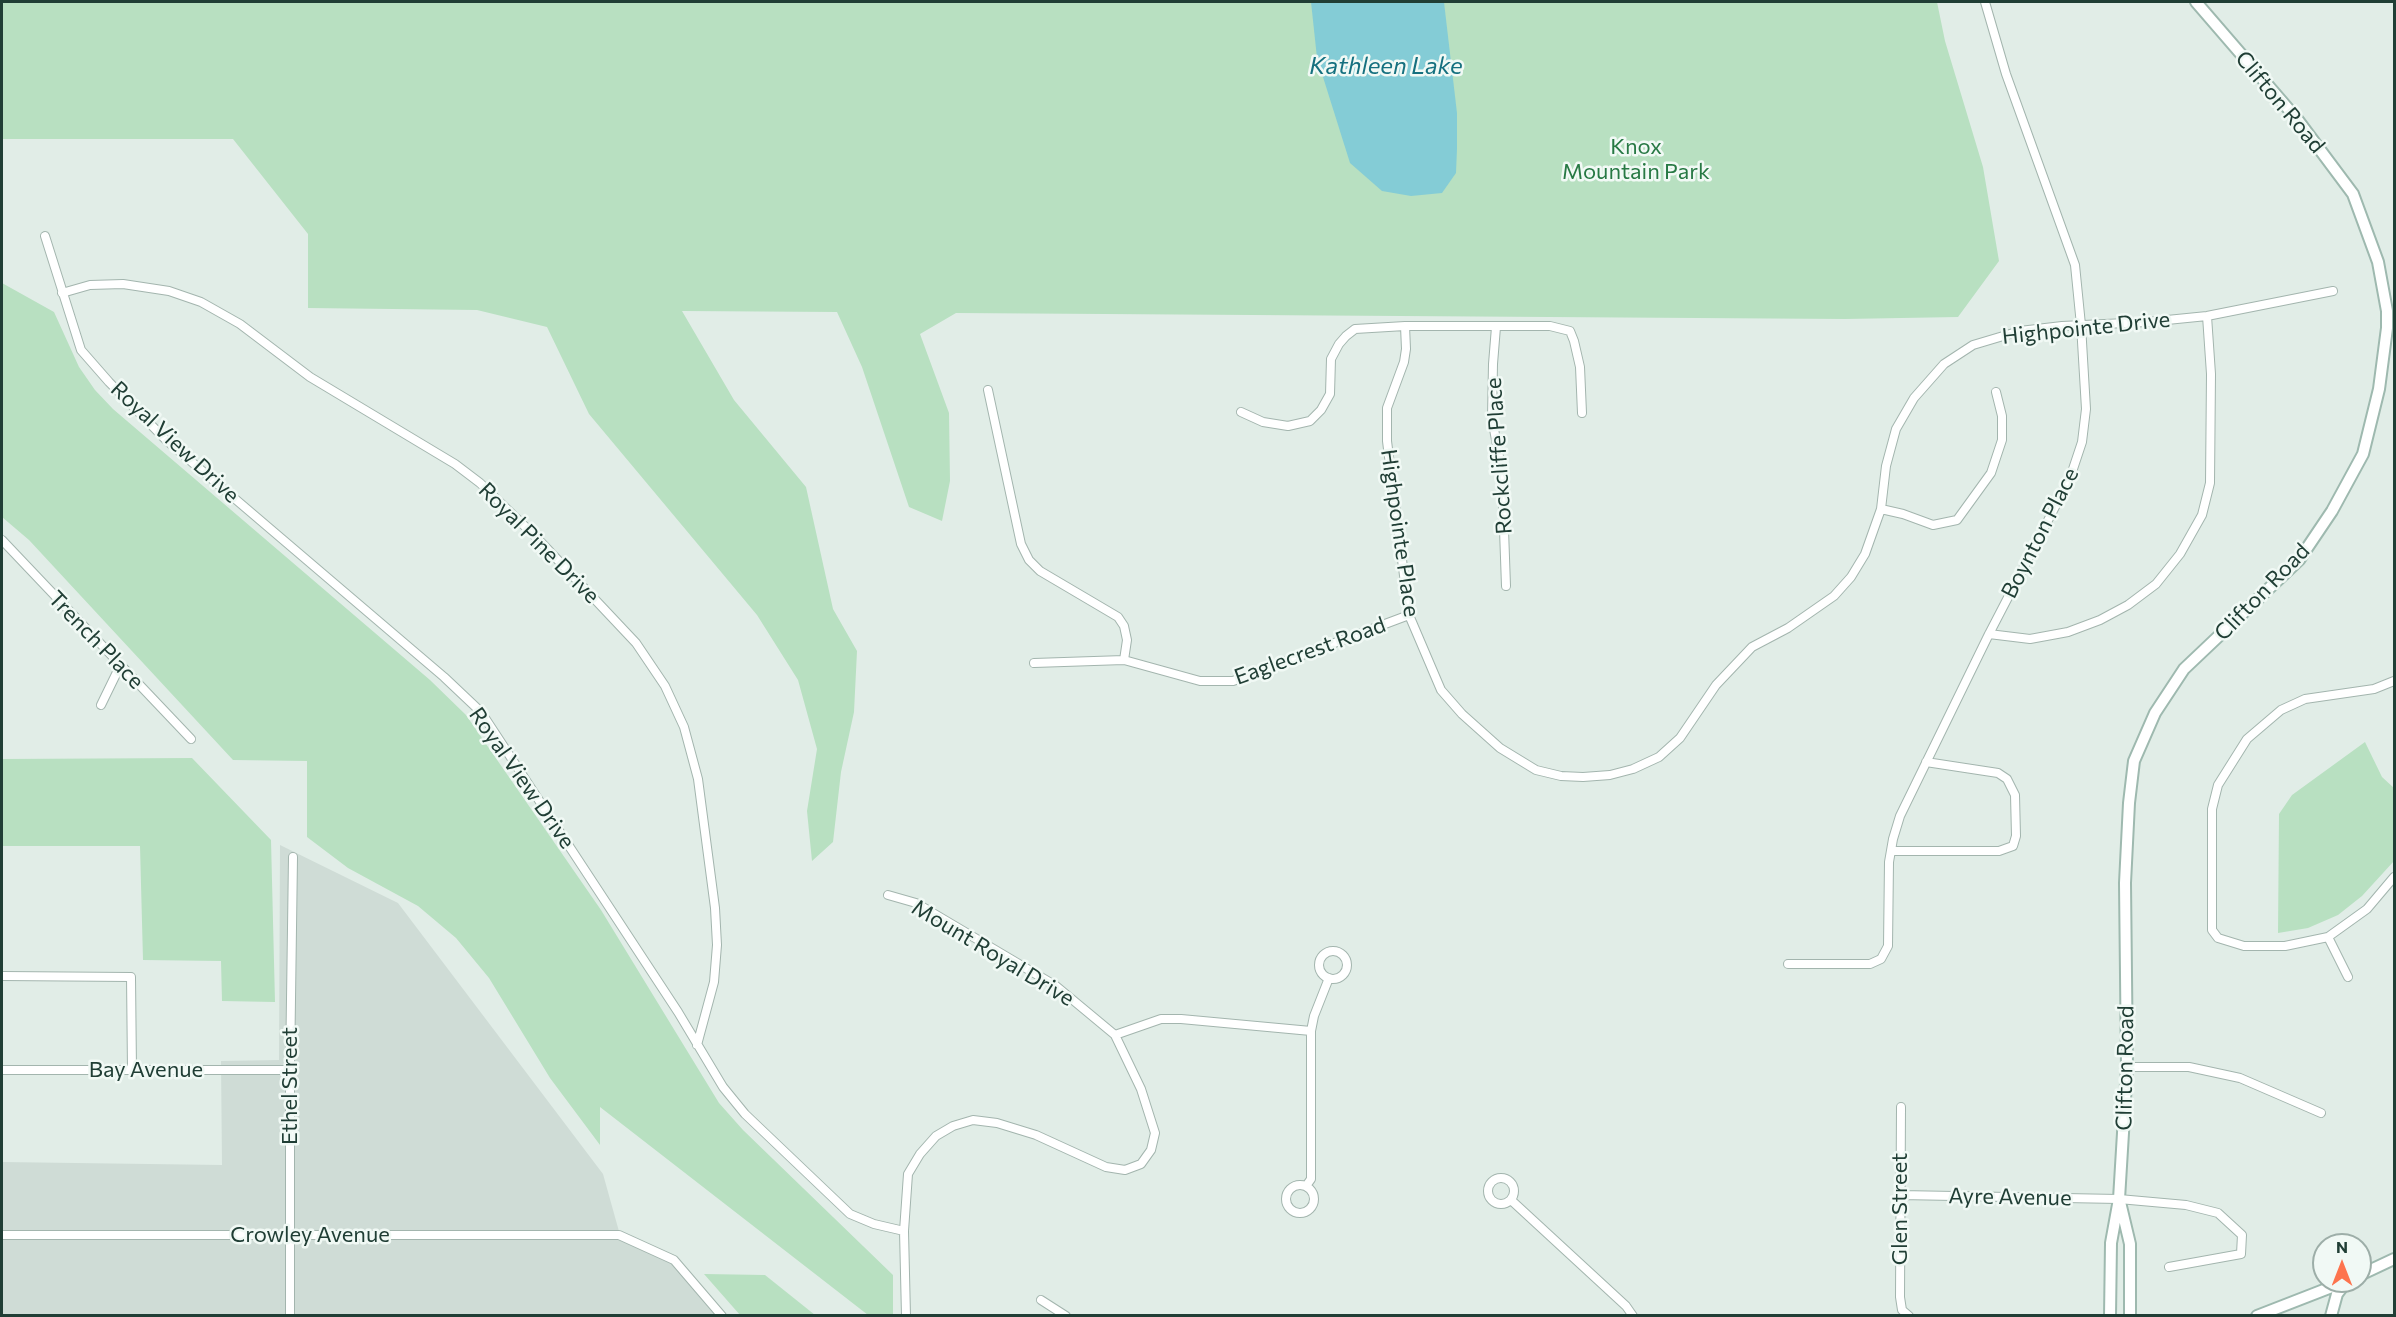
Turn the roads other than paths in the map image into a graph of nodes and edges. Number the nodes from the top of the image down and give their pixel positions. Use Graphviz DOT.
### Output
graph roads {
  1 [pos="1985,2"];
  2 [pos="2196,2"];
  3 [pos="45,236"];
  4 [pos="2333,291"];
  5 [pos="62,293"];
  6 [pos="2207,316"];
  7 [pos="2081,325"];
  8 [pos="1405,326"];
  9 [pos="1496,327"];
  10 [pos="988,390"];
  11 [pos="1996,392"];
  12 [pos="1241,412"];
  13 [pos="1582,413"];
  14 [pos="1881,509"];
  15 [pos="2,540"];
  16 [pos="1506,586"];
  17 [pos="1409,615"];
  18 [pos="1989,634"];
  19 [pos="1124,660"];
  20 [pos="1034,663"];
  21 [pos="120,666"];
  22 [pos="1732,667"];
  23 [pos="2394,681"];
  24 [pos="101,705"];
  25 [pos="191,739"];
  26 [pos="1926,762"];
  27 [pos="1891,851"];
  28 [pos="293,857"];
  29 [pos="2394,877"];
  30 [pos="888,895"];
  31 [pos="2328,937"];
  32 [pos="1788,964"];
  33 [pos="2,976"];
  34 [pos="2348,977"];
  35 [pos="1329,978"];
  36 [pos="1311,1031"];
  37 [pos="1115,1035"];
  38 [pos="697,1045"];
  39 [pos="2127,1067"];
  40 [pos="2,1070"];
  41 [pos="132,1070"];
  42 [pos="290,1071"];
  43 [pos="1901,1107"];
  44 [pos="2321,1113"];
  45 [pos="1306,1186"];
  46 [pos="1900,1196"];
  47 [pos="2120,1199"];
  48 [pos="1511,1200"];
  49 [pos="904,1231"];
  50 [pos="2,1235"];
  51 [pos="290,1235"];
  52 [pos="2394,1259"];
  53 [pos="2169,1267"];
  54 [pos="2372,1269"];
  55 [pos="2316,1293"];
  56 [pos="2338,1293"];
  57 [pos="1041,1300"];
  58 [pos="1905,1313"];
  59 [pos="290,1316"];
  60 [pos="722,1316"];
  61 [pos="906,1316"];
  62 [pos="1066,1316"];
  63 [pos="1633,1316"];
  64 [pos="2110,1316"];
  65 [pos="2130,1316"];
  66 [pos="2257,1316"];
  67 [pos="2331,1316"];
  1 -- 7 [label="street, Boynton Place"];
  2 -- 39 [label="main road, Clifton Road"];
  3 -- 5 [label="street, Royal View Drive"];
  4 -- 6 [label="street, Highpointe Drive"];
  5 -- 38 [label="street, Royal View Drive"];
  5 -- 38 [label="street, Royal Pine Drive"];
  6 -- 7 [label="street, Highpointe Drive"];
  6 -- 18 [label="street"];
  7 -- 14 [label="street, Highpointe Drive"];
  7 -- 18 [label="street, Boynton Place"];
  8 -- 9 [label="street"];
  8 -- 12 [label="street"];
  8 -- 17 [label="street, Highpointe Place"];
  9 -- 13 [label="street"];
  9 -- 16 [label="street, Rockcliffe Place"];
  10 -- 19 [label="street"];
  11 -- 14 [label="street"];
  14 -- 22 [label="street, Highpointe Drive"];
  15 -- 21 [label="street, Trench Place"];
  17 -- 19 [label="street, Eaglecrest Road"];
  17 -- 22 [label="street, Highpointe Place"];
  18 -- 26 [label="street, Boynton Place"];
  19 -- 20 [label="street, Eaglecrest Road"];
  21 -- 24 [label="street"];
  21 -- 25 [label="street, Trench Place"];
  23 -- 31 [label="street"];
  26 -- 27 [label="street, Boynton Place"];
  26 -- 27 [label="street"];
  27 -- 32 [label="street, Boynton Place"];
  28 -- 42 [label="street, Ethel Street"];
  29 -- 31 [label="street"];
  30 -- 37 [label="street, Mount Royal Drive"];
  31 -- 34 [label="street"];
  33 -- 41 [label="street"];
  35 -- 36 [label="street"];
  36 -- 37 [label="street"];
  36 -- 45 [label="street"];
  37 -- 49 [label="street, Mount Royal Drive"];
  38 -- 49 [label="street, Royal View Drive"];
  39 -- 44 [label="street"];
  39 -- 47 [label="main road, Clifton Road"];
  40 -- 41 [label="street, Bay Avenue"];
  41 -- 42 [label="street, Bay Avenue"];
  42 -- 51 [label="street, Ethel Street"];
  43 -- 46 [label="street, Glen Street"];
  46 -- 47 [label="street, Ayre Avenue"];
  46 -- 58 [label="street, Glen Street"];
  47 -- 53 [label="street, Ayre Avenue"];
  47 -- 64 [label="main road, Clifton Road"];
  47 -- 65 [label="main road, Clifton Road"];
  48 -- 63 [label="street"];
  49 -- 61 [label="street, Mount Royal Drive"];
  50 -- 51 [label="street, Crowley Avenue"];
  51 -- 59 [label="street, Ethel Street"];
  51 -- 60 [label="street, Crowley Avenue"];
  52 -- 54 [label="main road"];
  55 -- 66 [label="main road"];
  56 -- 67 [label="main road"];
  57 -- 62 [label="street"];
}
